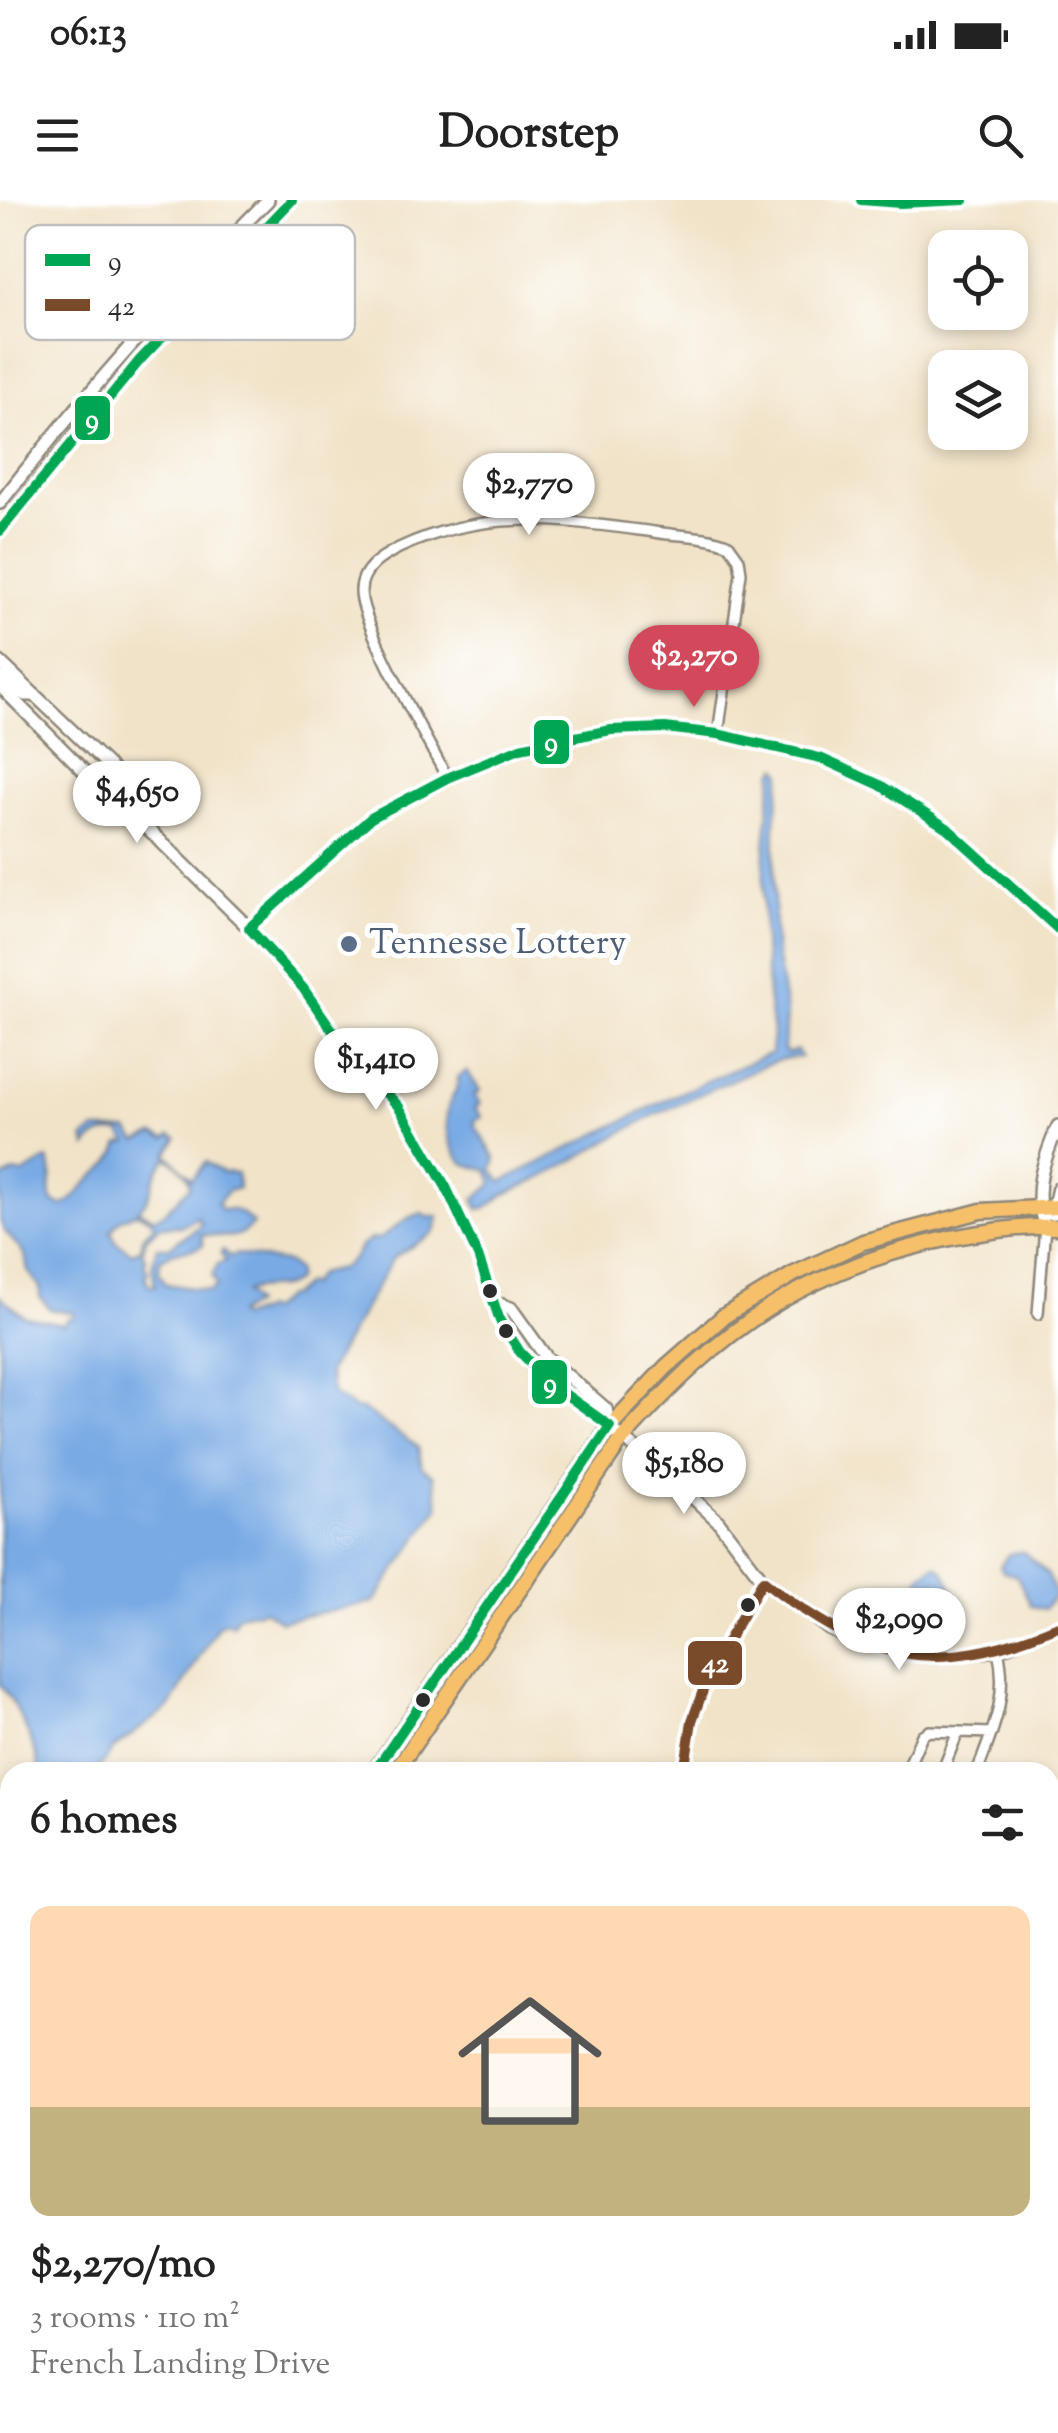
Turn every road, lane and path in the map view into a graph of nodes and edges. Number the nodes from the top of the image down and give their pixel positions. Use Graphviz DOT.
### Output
graph roads {
  1 [pos="268,200"];
  2 [pos="292,200"];
  3 [pos="861,200"];
  4 [pos="964,200"];
  5 [pos="244,225"];
  6 [pos="267,225"];
  7 [pos="134,340"];
  8 [pos="156,340"];
  9 [pos="0,503"];
  10 [pos="0,531"];
  11 [pos="0,662"];
  12 [pos="0,677"];
  13 [pos="0,686"];
  14 [pos="36,695"];
  15 [pos="718,734"];
  16 [pos="447,778"];
  17 [pos="131,812"];
  18 [pos="250,928"];
  19 [pos="1058,929"];
  20 [pos="1058,1126"];
  21 [pos="1058,1188"];
  22 [pos="1037,1206"];
  23 [pos="1057,1207"];
  24 [pos="1052,1227"];
  25 [pos="1038,1314"];
  26 [pos="610,1426"];
  27 [pos="622,1438"];
  28 [pos="763,1580"];
  29 [pos="1058,1626"];
  30 [pos="998,1650"];
  31 [pos="958,1732"];
  32 [pos="992,1733"];
  33 [pos="381,1762"];
  34 [pos="402,1762"];
  35 [pos="686,1762"];
  36 [pos="910,1762"];
  37 [pos="946,1762"];
  38 [pos="981,1762"];
  1 -- 5 [label="street"];
  2 -- 6 [label="street"];
  3 -- 4 [label="street"];
  7 -- 9 [label="street"];
  8 -- 10 [label="street"];
  11 -- 14 [label="street"];
  12 -- 14 [label="street"];
  13 -- 17 [label="street"];
  14 -- 17 [label="street"];
  15 -- 16 [label="street"];
  15 -- 16 [label="street"];
  15 -- 19 [label="street"];
  16 -- 18 [label="street"];
  17 -- 18 [label="street"];
  18 -- 26 [label="street"];
  20 -- 22 [label="street"];
  21 -- 23 [label="street"];
  22 -- 23 [label="main road"];
  22 -- 24 [label="street"];
  22 -- 26 [label="main road"];
  23 -- 24 [label="street"];
  24 -- 25 [label="street"];
  24 -- 27 [label="main road"];
  26 -- 27 [label="street"];
  26 -- 33 [label="main road"];
  27 -- 28 [label="street"];
  27 -- 34 [label="main road"];
  28 -- 30 [label="street"];
  28 -- 35 [label="street"];
  29 -- 30 [label="street"];
  30 -- 32 [label="street"];
  31 -- 32 [label="street"];
  31 -- 36 [label="street"];
  31 -- 37 [label="street"];
  32 -- 38 [label="street"];
}
